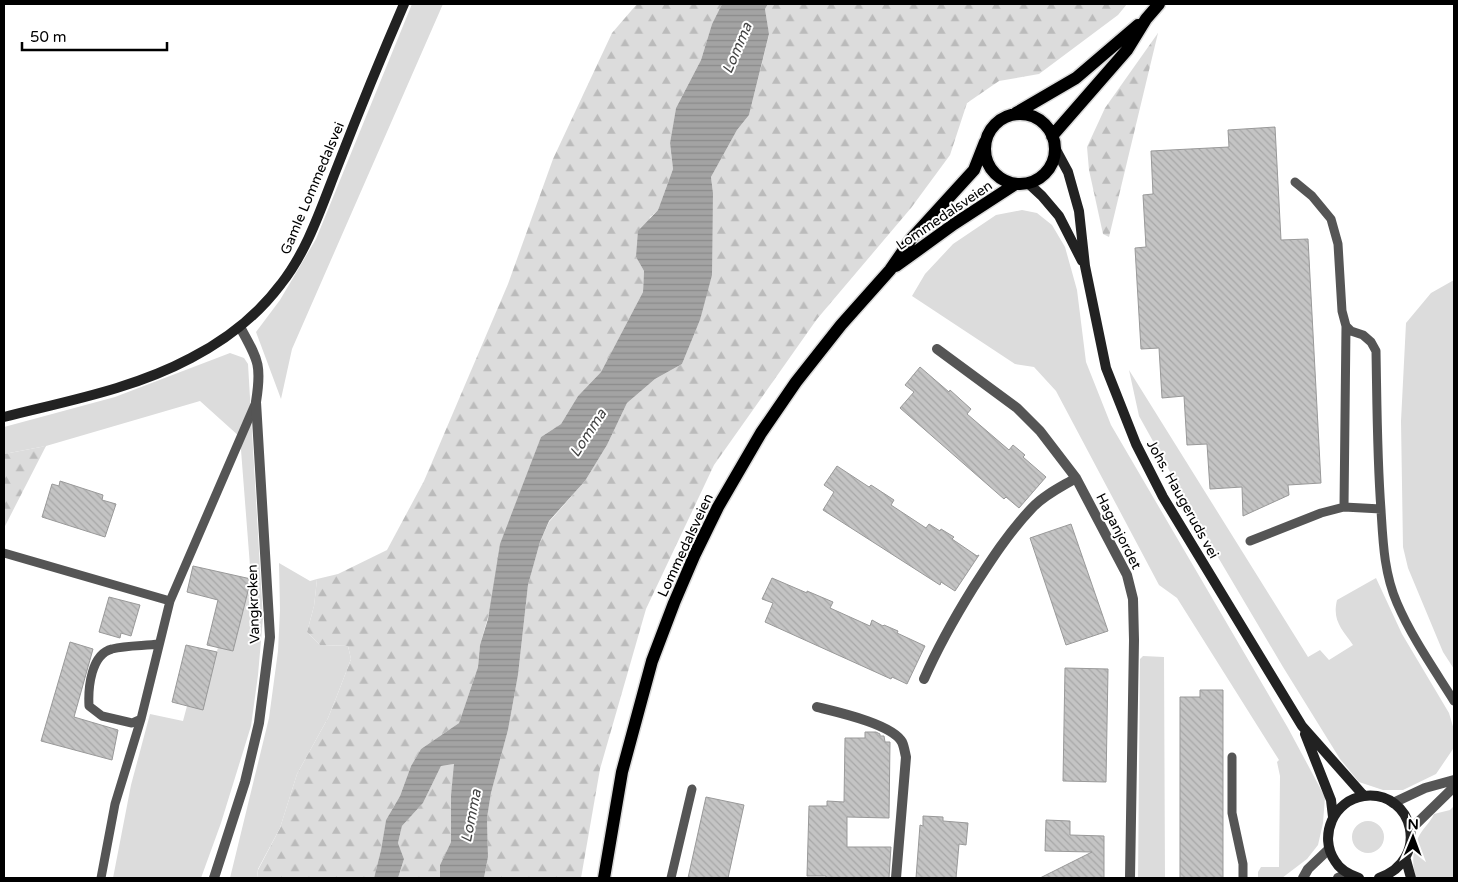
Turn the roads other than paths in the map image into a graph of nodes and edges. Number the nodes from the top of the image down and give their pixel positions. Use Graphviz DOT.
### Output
graph roads {
  1 [pos="404,4"];
  2 [pos="1158,4"];
  3 [pos="1146,19"];
  4 [pos="1016,114"];
  5 [pos="985,142"];
  6 [pos="1054,142"];
  7 [pos="1295,182"];
  8 [pos="1028,183"];
  9 [pos="1014,185"];
  10 [pos="1085,266"];
  11 [pos="890,270"];
  12 [pos="1346,326"];
  13 [pos="240,327"];
  14 [pos="937,349"];
  15 [pos="256,402"];
  16 [pos="4,417"];
  17 [pos="1076,478"];
  18 [pos="1344,507"];
  19 [pos="1381,509"];
  20 [pos="1250,542"];
  21 [pos="4,553"];
  22 [pos="170,600"];
  23 [pos="159,644"];
  24 [pos="924,679"];
  25 [pos="1454,701"];
  26 [pos="817,707"];
  27 [pos="141,719"];
  28 [pos="1302,726"];
  29 [pos="1232,757"];
  30 [pos="1454,780"];
  31 [pos="1454,787"];
  32 [pos="692,789"];
  33 [pos="1364,796"];
  34 [pos="1393,803"];
  35 [pos="1333,816"];
  36 [pos="1411,829"];
  37 [pos="1329,849"];
  38 [pos="1406,860"];
  39 [pos="1348,874"];
  40 [pos="101,878"];
  41 [pos="214,878"];
  42 [pos="604,878"];
  43 [pos="671,878"];
  44 [pos="896,878"];
  45 [pos="1130,878"];
  46 [pos="1243,878"];
  47 [pos="1303,878"];
  48 [pos="1338,878"];
  49 [pos="1359,878"];
  50 [pos="1379,878"];
  51 [pos="1411,878"];
  1 -- 13 [label="main road, Gamle Lommedalsvei"];
  2 -- 3 [label="main road"];
  3 -- 4 [label="main road"];
  3 -- 6 [label="main road"];
  4 -- 5 [label="main road"];
  4 -- 6 [label="main road"];
  5 -- 9 [label="main road"];
  5 -- 11 [label="main road, Lommedalsveien"];
  6 -- 8 [label="main road"];
  6 -- 10 [label="main road, Johs. Haugeruds vei"];
  7 -- 12 [label="lane"];
  8 -- 9 [label="main road"];
  8 -- 10 [label="main road, Johs. Haugeruds vei"];
  9 -- 11 [label="main road, Lommedalsveien"];
  10 -- 28 [label="main road, Johs. Haugeruds vei"];
  11 -- 42 [label="main road, Lommedalsveien"];
  12 -- 18 [label="lane"];
  12 -- 19 [label="lane"];
  13 -- 15 [label="street, Vangkroken"];
  13 -- 16 [label="main road, Gamle Lommedalsvei"];
  14 -- 17 [label="street, Haganjordet"];
  15 -- 22 [label="lane"];
  15 -- 41 [label="street, Vangkroken"];
  17 -- 24 [label="street"];
  17 -- 45 [label="street, Haganjordet"];
  18 -- 19 [label="lane"];
  18 -- 20 [label="lane"];
  19 -- 25 [label="lane"];
  21 -- 22 [label="lane"];
  22 -- 23 [label="lane"];
  23 -- 27 [label="lane"];
  23 -- 27 [label="lane"];
  26 -- 44 [label="street"];
  27 -- 40 [label="lane"];
  28 -- 33 [label="main road, Johs. Haugeruds vei"];
  28 -- 35 [label="main road, Johs. Haugeruds vei"];
  29 -- 46 [label="lane"];
  30 -- 34 [label="street"];
  31 -- 36 [label="street"];
  32 -- 43 [label="lane"];
  33 -- 34 [label="main road"];
  33 -- 35 [label="main road"];
  34 -- 36 [label="main road"];
  35 -- 37 [label="main road"];
  36 -- 38 [label="main road"];
  37 -- 39 [label="main road"];
  37 -- 47 [label="street"];
  38 -- 50 [label="main road"];
  38 -- 51 [label="main road"];
  39 -- 48 [label="street"];
  39 -- 49 [label="main road"];
}
